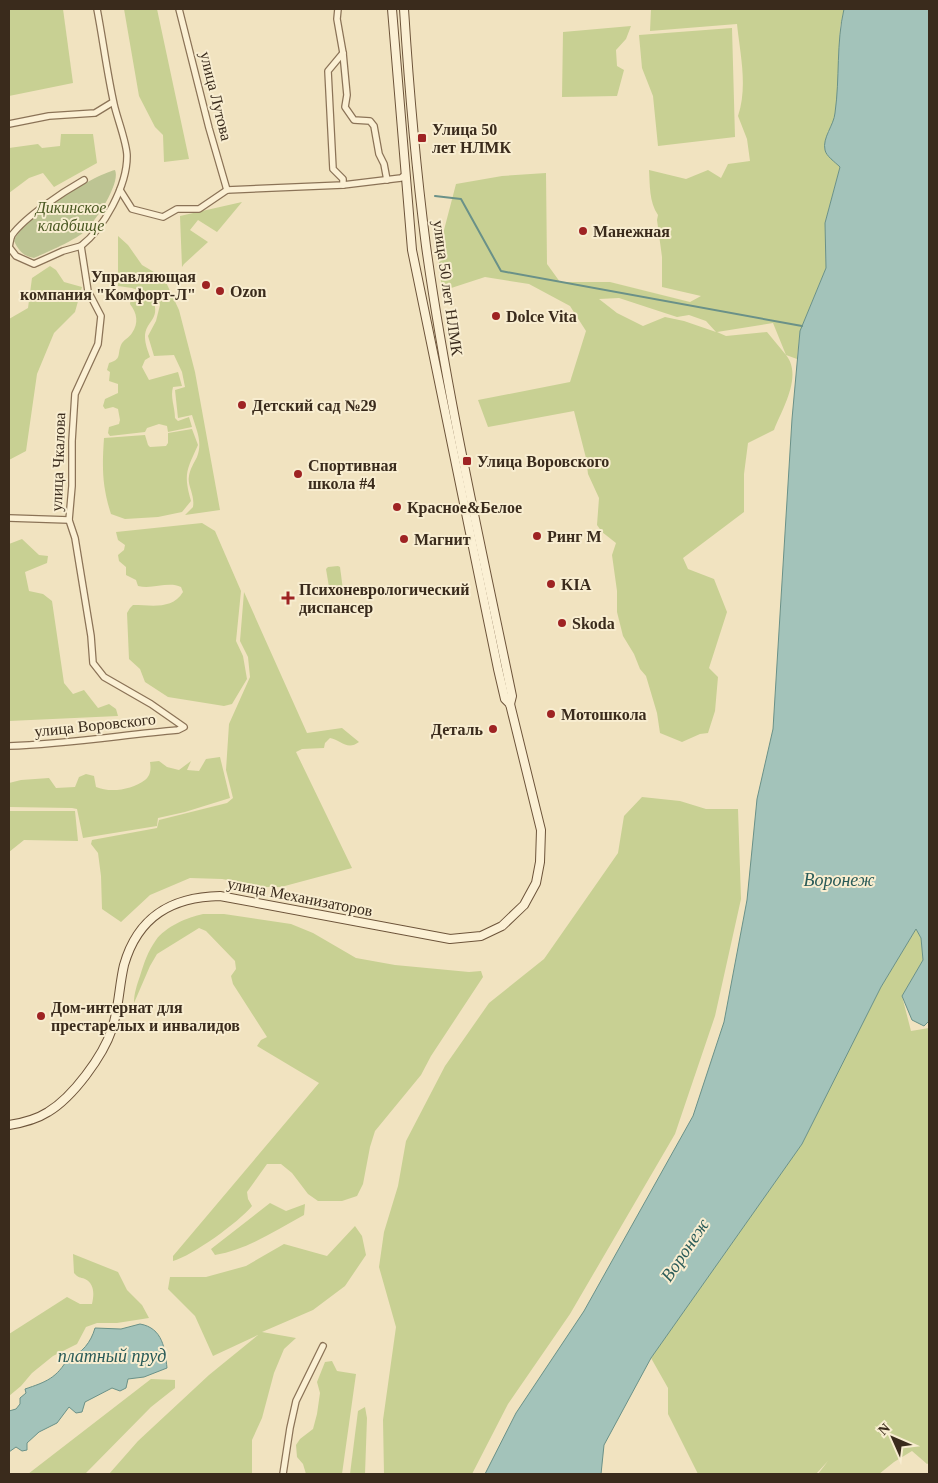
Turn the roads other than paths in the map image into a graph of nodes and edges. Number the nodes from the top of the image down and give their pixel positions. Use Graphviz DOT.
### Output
graph roads {
  1 [pos="97,9"];
  2 [pos="179,9"];
  3 [pos="338,9"];
  4 [pos="392,9"];
  5 [pos="404,9"];
  6 [pos="405,22"];
  7 [pos="343,52"];
  8 [pos="113,102"];
  9 [pos="9,124"];
  10 [pos="405,175"];
  11 [pos="84,180"];
  12 [pos="387,180"];
  13 [pos="343,185"];
  14 [pos="120,190"];
  15 [pos="227,190"];
  16 [pos="81,246"];
  17 [pos="9,518"];
  18 [pos="69,520"];
  19 [pos="481,566"];
  20 [pos="184,727"];
  21 [pos="9,746"];
  22 [pos="524,906"];
  23 [pos="9,1125"];
  24 [pos="323,1346"];
  25 [pos="283,1474"];
  1 -- 8 [label="street"];
  2 -- 15 [label="street, улица Лутова"];
  3 -- 7 [label="street"];
  4 -- 6 [label="main road"];
  4 -- 10 [label="main road, улица 50 лет НЛМК"];
  5 -- 6 [label="main road, улица 50 лет НЛМК"];
  6 -- 19 [label="main road, улица 50 лет НЛМК"];
  7 -- 12 [label="street"];
  7 -- 13 [label="street"];
  8 -- 9 [label="street"];
  8 -- 14 [label="street"];
  10 -- 12 [label="street"];
  10 -- 19 [label="main road, улица 50 лет НЛМК"];
  11 -- 16 [label="street"];
  12 -- 13 [label="street"];
  13 -- 15 [label="street"];
  14 -- 15 [label="street"];
  14 -- 16 [label="street"];
  16 -- 18 [label="street, улица Чкалова"];
  17 -- 18 [label="street"];
  18 -- 20 [label="street, улица Чкалова"];
  19 -- 22 [label="main road, улица 50 лет НЛМК"];
  20 -- 21 [label="street, улица Воровского"];
  22 -- 23 [label="main road, улица Механизаторов"];
  24 -- 25 [label="street"];
}
